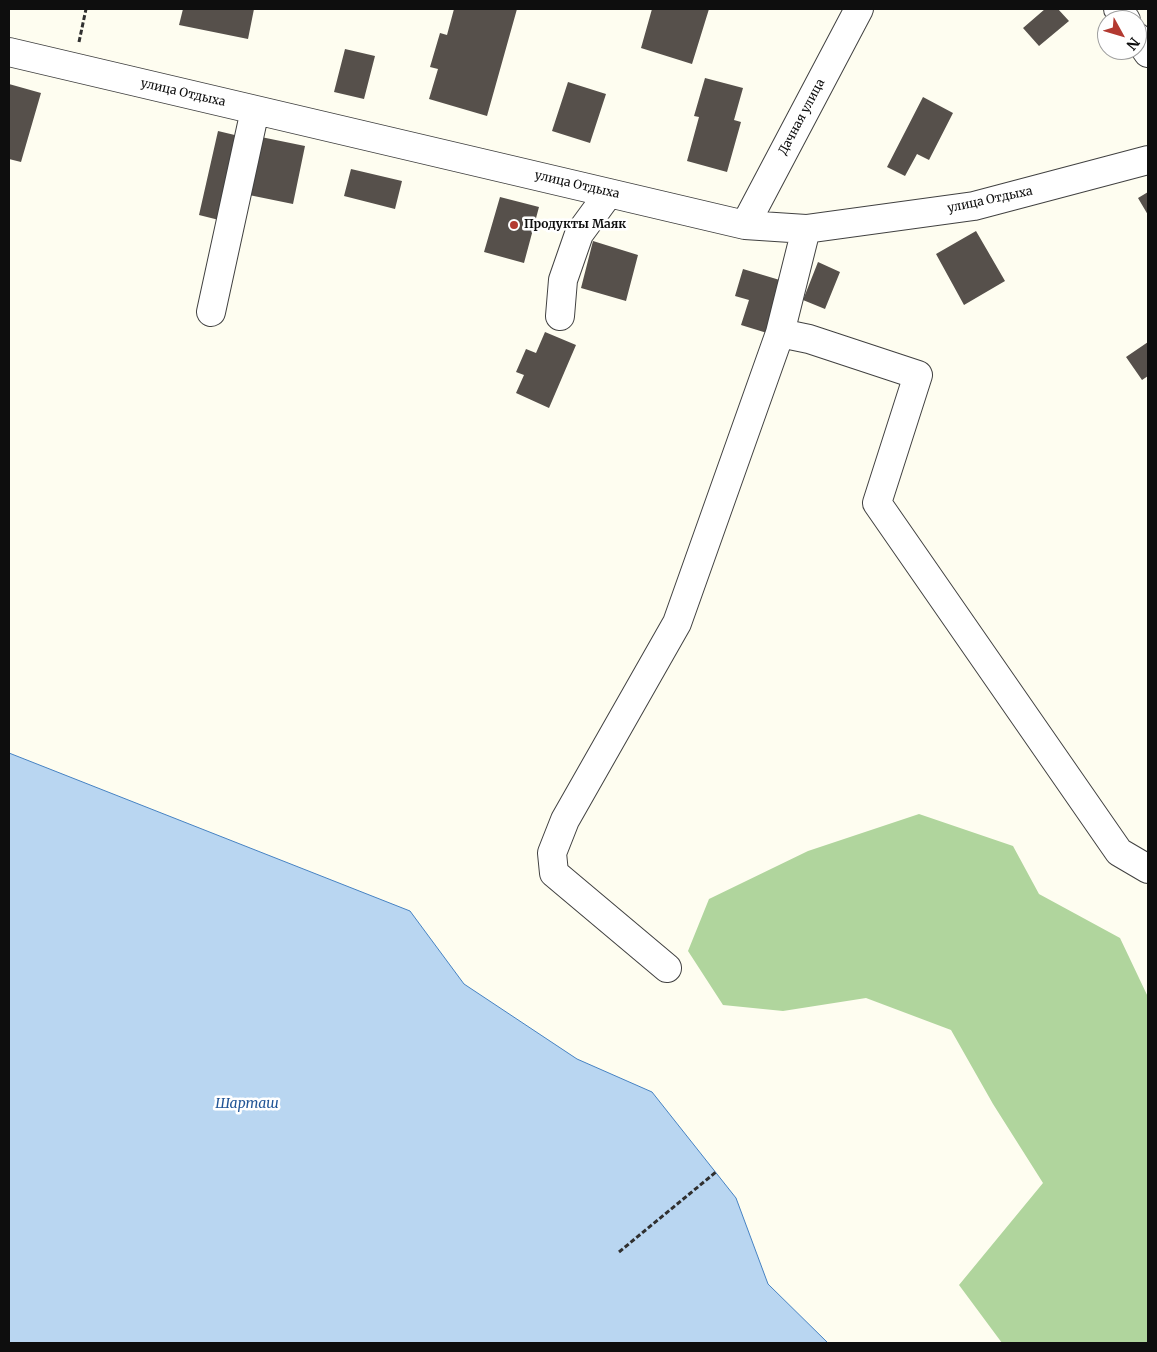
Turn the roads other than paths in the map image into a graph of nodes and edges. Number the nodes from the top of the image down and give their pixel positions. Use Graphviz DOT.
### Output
graph roads {
  1 [pos="859,9"];
  2 [pos="9,52"];
  3 [pos="255,110"];
  4 [pos="1148,160"];
  5 [pos="609,193"];
  6 [pos="745,225"];
  7 [pos="806,229"];
  8 [pos="211,312"];
  9 [pos="560,316"];
  10 [pos="780,334"];
  11 [pos="1148,869"];
  12 [pos="667,968"];
  1 -- 6 [label="street, Дачная улица"];
  2 -- 3 [label="street, улица Отдыха"];
  3 -- 5 [label="street, улица Отдыха"];
  3 -- 8 [label="street"];
  4 -- 7 [label="street, улица Отдыха"];
  5 -- 6 [label="street, улица Отдыха"];
  5 -- 9 [label="street"];
  6 -- 7 [label="street, улица Отдыха"];
  7 -- 10 [label="street"];
  10 -- 11 [label="street"];
  10 -- 12 [label="street"];
}
